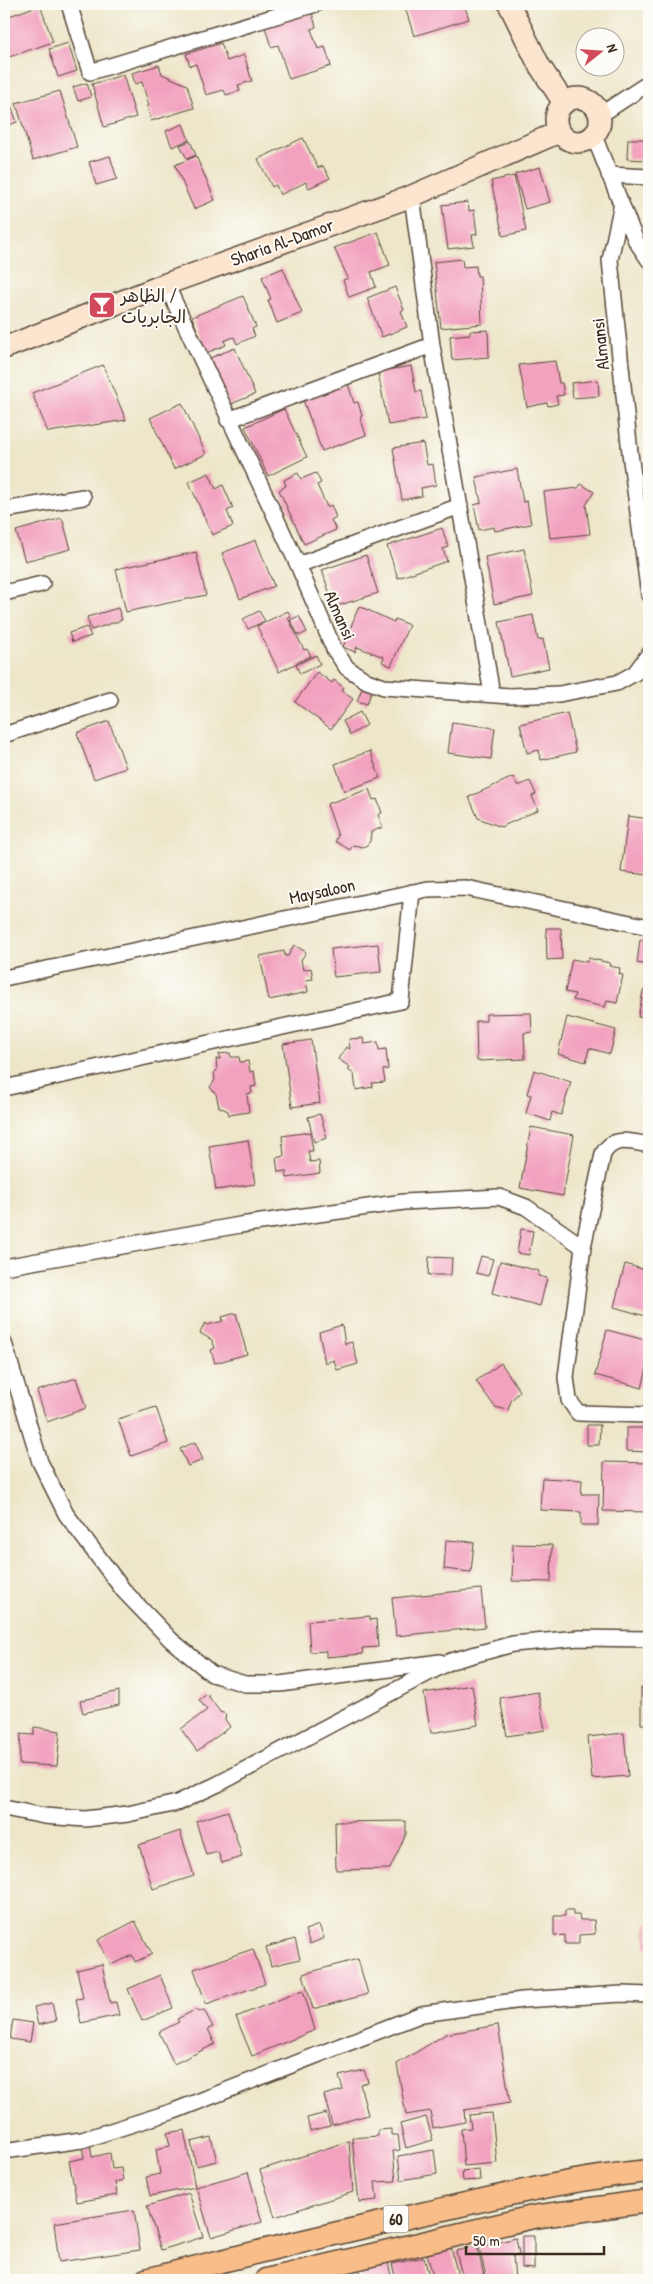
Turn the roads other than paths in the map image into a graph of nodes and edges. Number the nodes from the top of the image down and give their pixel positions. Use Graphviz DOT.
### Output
graph roads {
  1 [pos="69,4"];
  2 [pos="316,4"];
  3 [pos="509,4"];
  4 [pos="649,83"];
  5 [pos="564,103"];
  6 [pos="600,115"];
  7 [pos="559,132"];
  8 [pos="594,136"];
  9 [pos="609,175"];
  10 [pos="649,177"];
  11 [pos="412,196"];
  12 [pos="622,208"];
  13 [pos="649,260"];
  14 [pos="166,284"];
  15 [pos="432,344"];
  16 [pos="4,348"];
  17 [pos="228,420"];
  18 [pos="630,453"];
  19 [pos="649,490"];
  20 [pos="83,497"];
  21 [pos="460,506"];
  22 [pos="4,510"];
  23 [pos="298,565"];
  24 [pos="42,584"];
  25 [pos="4,593"];
  26 [pos="649,596"];
  27 [pos="649,654"];
  28 [pos="492,694"];
  29 [pos="110,700"];
  30 [pos="4,736"];
  31 [pos="412,892"];
  32 [pos="649,927"];
  33 [pos="4,978"];
  34 [pos="4,1088"];
  35 [pos="644,1144"];
  36 [pos="583,1247"];
  37 [pos="4,1267"];
  38 [pos="4,1343"];
  39 [pos="649,1415"];
  40 [pos="649,1639"];
  41 [pos="451,1661"];
  42 [pos="4,1808"];
  43 [pos="649,1995"];
  44 [pos="4,2151"];
  45 [pos="649,2171"];
  46 [pos="649,2202"];
  47 [pos="154,2279"];
  48 [pos="266,2280"];
  1 -- 2 [label="street"];
  3 -- 5 [label="street"];
  4 -- 6 [label="street"];
  5 -- 6 [label="street"];
  5 -- 7 [label="street"];
  6 -- 8 [label="street"];
  7 -- 8 [label="street"];
  7 -- 11 [label="street, Sharia Al-Damor"];
  8 -- 9 [label="street"];
  9 -- 10 [label="street"];
  9 -- 12 [label="street"];
  11 -- 14 [label="street, Sharia Al-Damor"];
  11 -- 15 [label="street"];
  12 -- 13 [label="street"];
  12 -- 18 [label="street, Almansi"];
  14 -- 16 [label="street, Sharia Al-Damor"];
  14 -- 17 [label="street, Almansi"];
  15 -- 17 [label="street"];
  15 -- 21 [label="street"];
  17 -- 23 [label="street, Almansi"];
  18 -- 19 [label="street"];
  18 -- 26 [label="street, Almansi"];
  20 -- 22 [label="street"];
  21 -- 23 [label="street"];
  21 -- 28 [label="street"];
  23 -- 28 [label="street, Almansi"];
  24 -- 25 [label="street"];
  27 -- 28 [label="street, Almansi"];
  29 -- 30 [label="street"];
  31 -- 32 [label="street, Maysaloon"];
  31 -- 33 [label="street, Maysaloon"];
  31 -- 34 [label="street"];
  35 -- 36 [label="street"];
  36 -- 37 [label="street"];
  36 -- 39 [label="street"];
  38 -- 41 [label="street"];
  40 -- 41 [label="street"];
  41 -- 42 [label="street"];
  43 -- 44 [label="street"];
  45 -- 47 [label="main road, 60"];
  46 -- 48 [label="main road, 60"];
}
